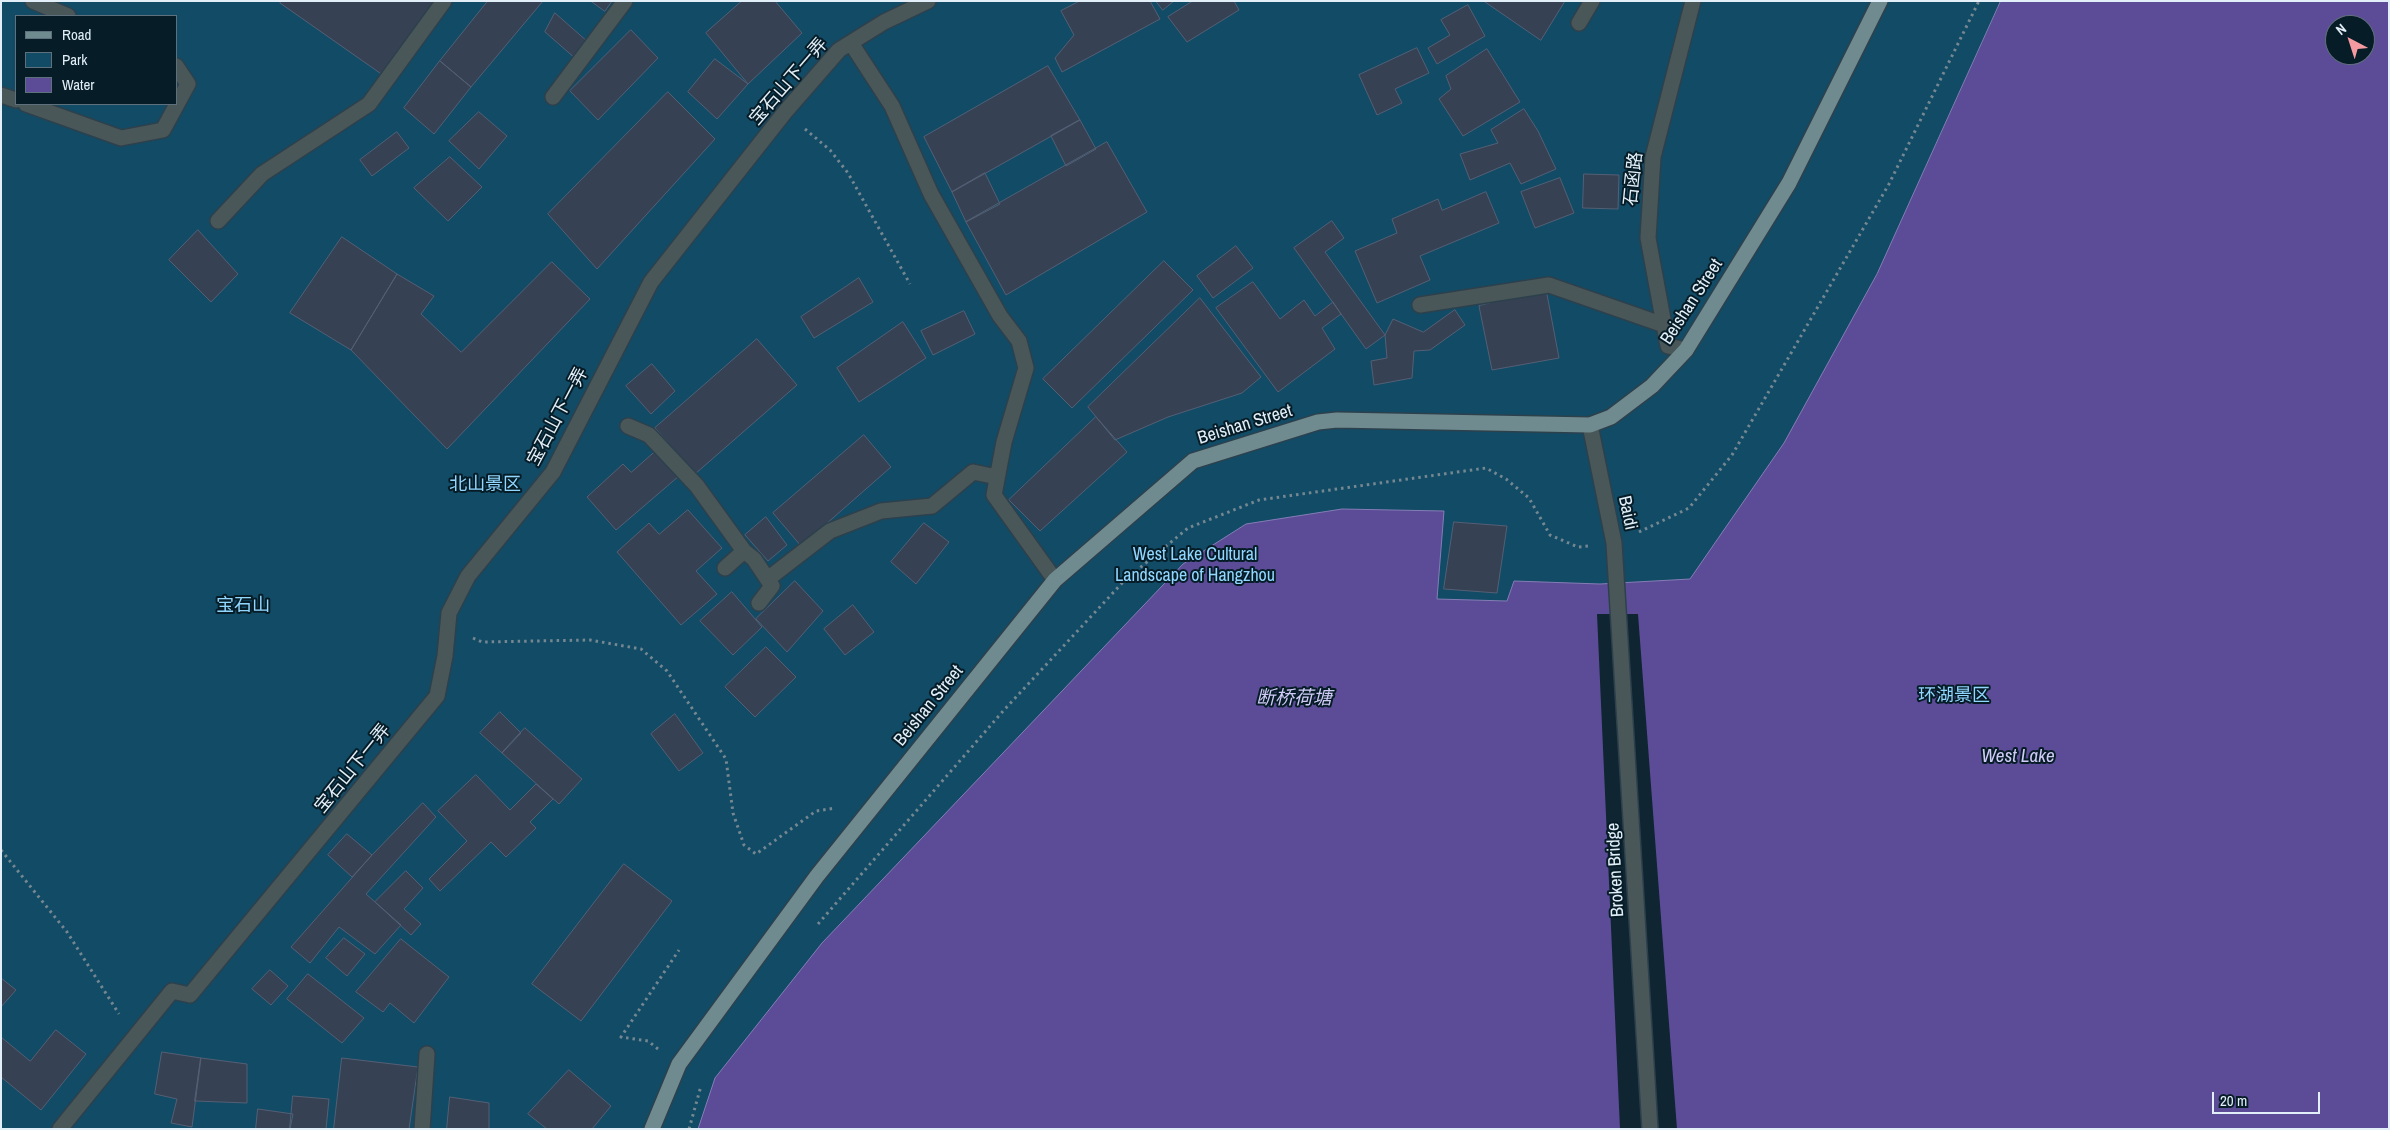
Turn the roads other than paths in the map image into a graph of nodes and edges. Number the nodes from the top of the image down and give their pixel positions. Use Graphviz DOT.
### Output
graph roads {
  1 [pos="34,1"];
  2 [pos="444,1"];
  3 [pos="626,1"];
  4 [pos="928,1"];
  5 [pos="1592,1"];
  6 [pos="1693,1"];
  7 [pos="1880,1"];
  8 [pos="66,15"];
  9 [pos="1579,23"];
  10 [pos="852,43"];
  11 [pos="178,69"];
  12 [pos="1,95"];
  13 [pos="553,97"];
  14 [pos="15,100"];
  15 [pos="178,102"];
  16 [pos="29,105"];
  17 [pos="177,105"];
  18 [pos="218,221"];
  19 [pos="1420,305"];
  20 [pos="1664,325"];
  21 [pos="1686,350"];
  22 [pos="1590,424"];
  23 [pos="628,426"];
  24 [pos="998,477"];
  25 [pos="744,551"];
  26 [pos="725,568"];
  27 [pos="769,578"];
  28 [pos="1055,580"];
  29 [pos="759,603"];
  30 [pos="1620,610"];
  31 [pos="428,1054"];
  32 [pos="60,1129"];
  33 [pos="422,1129"];
  34 [pos="652,1129"];
  35 [pos="1650,1129"];
  1 -- 8 [label="street"];
  2 -- 18 [label="street"];
  3 -- 13 [label="street"];
  4 -- 10 [label="street, 宝石山下一弄"];
  5 -- 9 [label="street"];
  6 -- 20 [label="street, 石函路"];
  7 -- 21 [label="main road, Beishan Street"];
  10 -- 24 [label="street"];
  10 -- 32 [label="street, 宝石山下一弄"];
  11 -- 15 [label="street"];
  12 -- 14 [label="street"];
  16 -- 17 [label="street"];
  19 -- 20 [label="street"];
  20 -- 21 [label="street, 石函路"];
  21 -- 22 [label="main road, Beishan Street"];
  22 -- 28 [label="main road, Beishan Street"];
  22 -- 30 [label="street, Baidi"];
  23 -- 25 [label="street"];
  24 -- 27 [label="street"];
  24 -- 28 [label="street"];
  25 -- 26 [label="street"];
  25 -- 27 [label="street"];
  27 -- 29 [label="street"];
  28 -- 34 [label="main road, Beishan Street"];
  30 -- 35 [label="street, Broken Bridge"];
  31 -- 33 [label="street"];
}
